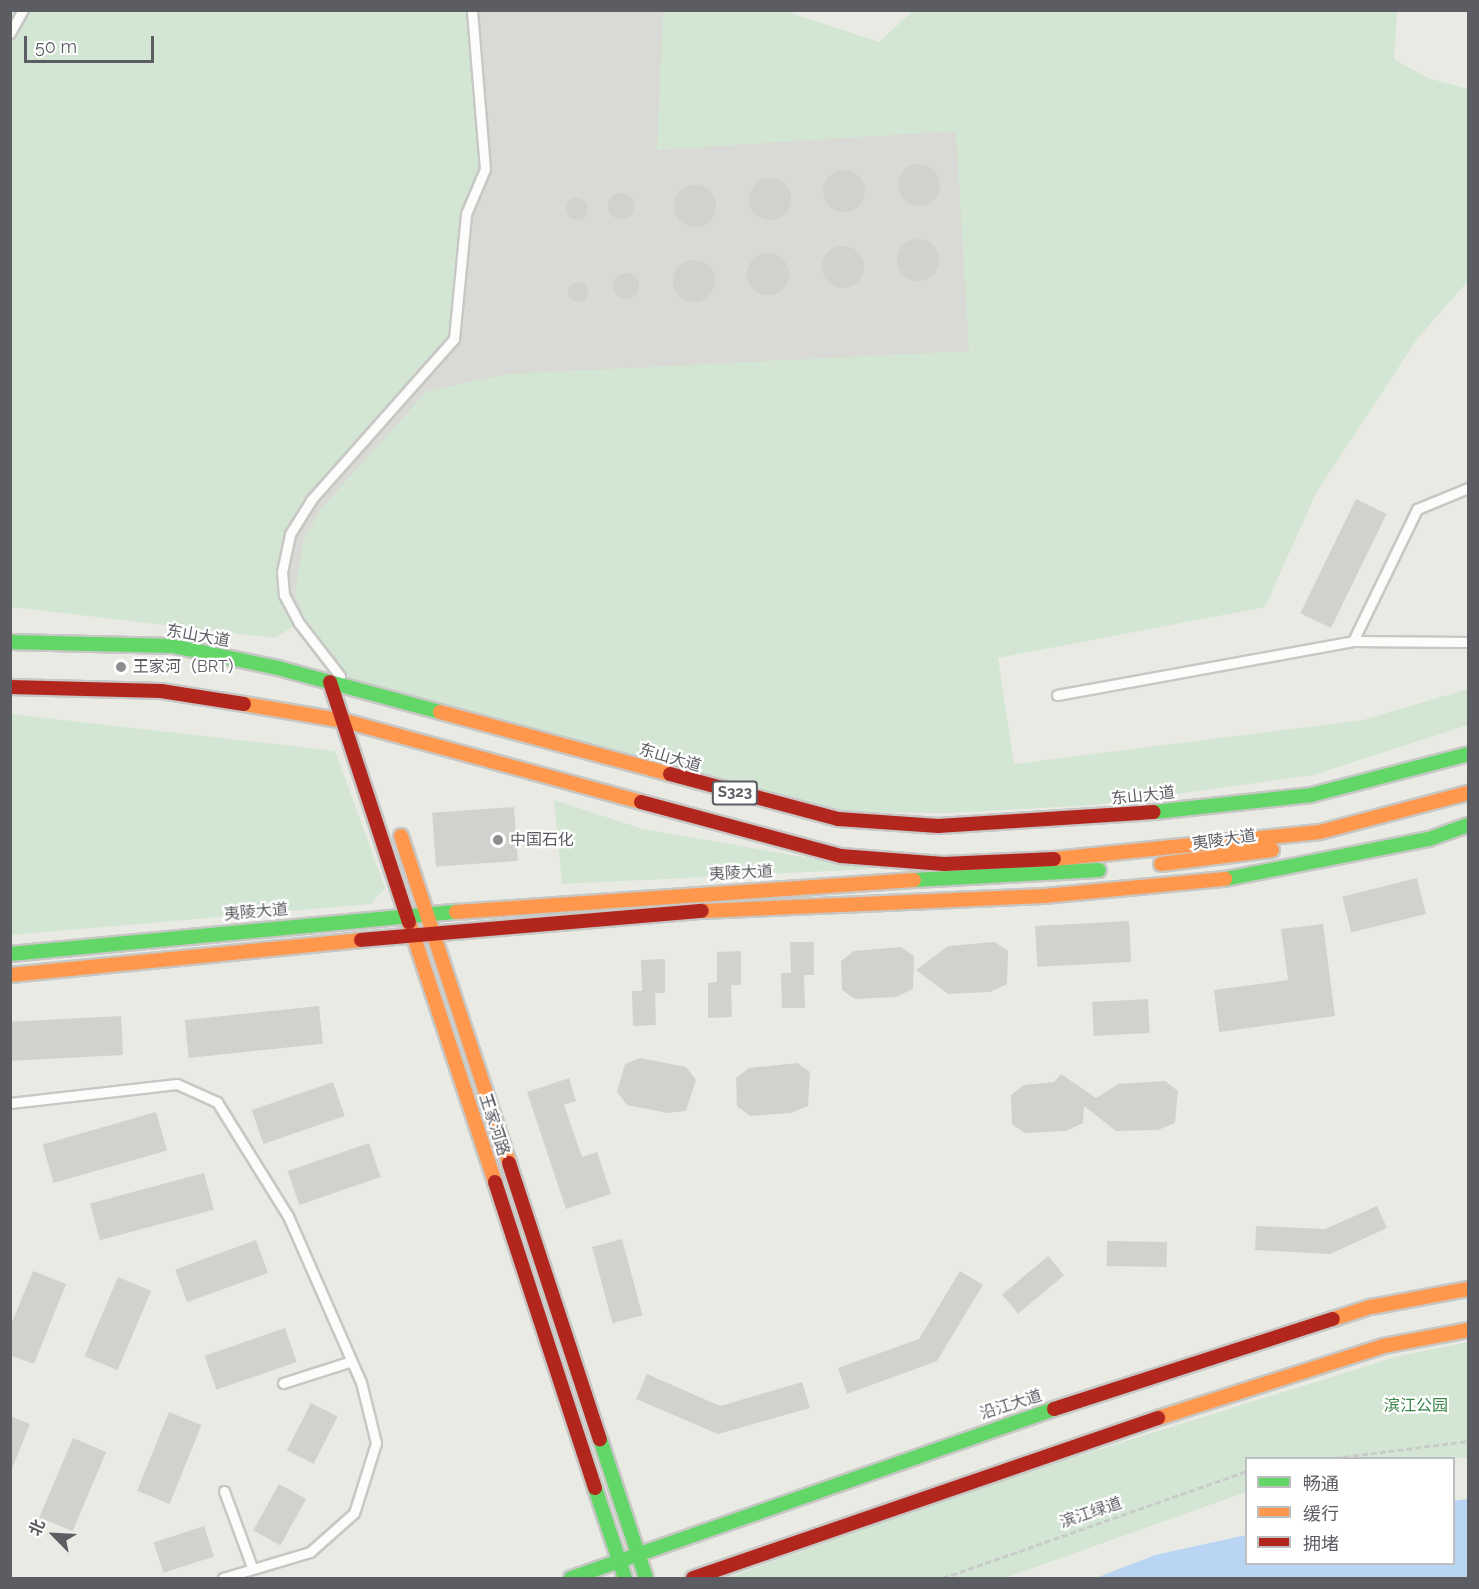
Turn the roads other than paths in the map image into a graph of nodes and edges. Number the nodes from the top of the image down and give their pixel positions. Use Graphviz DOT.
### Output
graph roads {
  1 [pos="23,10"];
  2 [pos="472,10"];
  3 [pos="10,33"];
  4 [pos="1468,488"];
  5 [pos="1353,641"];
  6 [pos="10,642"];
  7 [pos="1468,642"];
  8 [pos="330,682"];
  9 [pos="10,687"];
  10 [pos="349,687"];
  11 [pos="1057,695"];
  12 [pos="345,721"];
  13 [pos="363,726"];
  14 [pos="370,748"];
  15 [pos="1468,754"];
  16 [pos="1468,794"];
  17 [pos="1468,804"];
  18 [pos="397,825"];
  19 [pos="1468,825"];
  20 [pos="1150,866"];
  21 [pos="1114,869"];
  22 [pos="428,914"];
  23 [pos="408,915"];
  24 [pos="434,934"];
  25 [pos="415,935"];
  26 [pos="10,954"];
  27 [pos="10,975"];
  28 [pos="10,1104"];
  29 [pos="1468,1289"];
  30 [pos="1468,1330"];
  31 [pos="352,1361"];
  32 [pos="283,1383"];
  33 [pos="224,1491"];
  34 [pos="638,1555"];
  35 [pos="619,1561"];
  36 [pos="252,1568"];
  37 [pos="223,1578"];
  38 [pos="571,1578"];
  39 [pos="625,1578"];
  40 [pos="646,1578"];
  41 [pos="693,1578"];
  1 -- 3 [label="lane"];
  2 -- 10 [label="lane"];
  4 -- 5 [label="lane"];
  5 -- 7 [label="lane"];
  5 -- 11 [label="lane"];
  6 -- 8 [label="main road, 东山大道 / S323"];
  8 -- 10 [label="main road, 东山大道 / S323"];
  8 -- 12 [label="main road, 王家河路"];
  9 -- 12 [label="main road"];
  10 -- 13 [label="main road"];
  10 -- 15 [label="main road, 东山大道 / S323"];
  12 -- 13 [label="main road"];
  12 -- 23 [label="main road, 王家河路"];
  13 -- 14 [label="main road"];
  13 -- 16 [label="main road"];
  17 -- 20 [label="main road, 夷陵大道"];
  18 -- 22 [label="main road, 王家河路"];
  19 -- 24 [label="main road"];
  21 -- 22 [label="main road, 夷陵大道"];
  22 -- 23 [label="main road, 夷陵大道"];
  22 -- 24 [label="main road, 王家河路"];
  23 -- 25 [label="main road, 王家河路"];
  23 -- 26 [label="main road, 夷陵大道"];
  24 -- 25 [label="main road"];
  24 -- 34 [label="main road, 王家河路"];
  25 -- 27 [label="main road"];
  25 -- 35 [label="main road, 王家河路"];
  28 -- 31 [label="lane"];
  29 -- 34 [label="main road, 沿江大道"];
  30 -- 41 [label="main road"];
  31 -- 32 [label="lane"];
  31 -- 36 [label="lane"];
  33 -- 36 [label="lane"];
  34 -- 35 [label="main road, 沿江大道"];
  34 -- 40 [label="main road, 王家河路"];
  35 -- 38 [label="main road, 沿江大道"];
  35 -- 39 [label="main road, 王家河路"];
  36 -- 37 [label="lane"];
}
